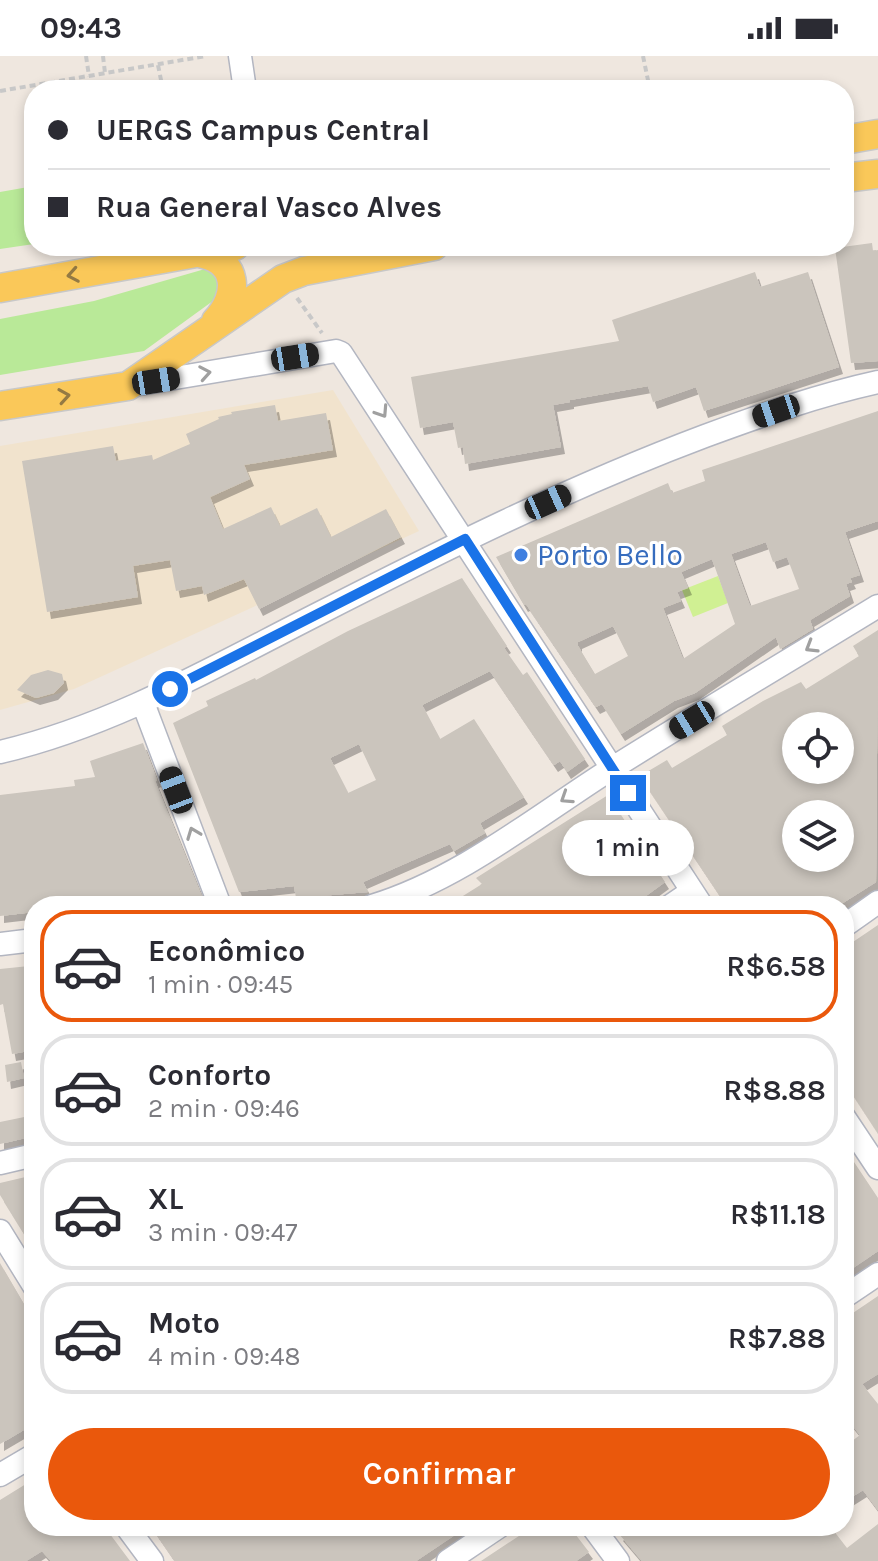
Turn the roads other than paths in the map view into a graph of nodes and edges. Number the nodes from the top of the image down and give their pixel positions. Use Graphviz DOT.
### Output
graph roads {
  1 [pos="240,56"];
  2 [pos="244,80"];
  3 [pos="878,134"];
  4 [pos="854,138"];
  5 [pos="878,174"];
  6 [pos="854,177"];
  7 [pos="182,256"];
  8 [pos="209,256"];
  9 [pos="382,256"];
  10 [pos="0,288"];
  11 [pos="208,331"];
  12 [pos="878,382"];
  13 [pos="128,386"];
  14 [pos="0,406"];
  15 [pos="465,539"];
  16 [pos="878,606"];
  17 [pos="143,703"];
  18 [pos="0,752"];
  19 [pos="612,769"];
  20 [pos="216,896"];
  21 [pos="401,896"];
  22 [pos="696,896"];
  23 [pos="878,902"];
  24 [pos="854,919"];
  25 [pos="24,941"];
  26 [pos="0,944"];
  27 [pos="854,1132"];
  28 [pos="24,1157"];
  29 [pos="0,1163"];
  30 [pos="878,1168"];
  31 [pos="0,1231"];
  32 [pos="24,1270"];
  33 [pos="878,1274"];
  34 [pos="854,1290"];
  35 [pos="24,1461"];
  36 [pos="0,1475"];
  37 [pos="133,1536"];
  38 [pos="485,1536"];
  39 [pos="599,1536"];
  40 [pos="152,1561"];
  41 [pos="448,1561"];
  42 [pos="618,1561"];
  1 -- 2 [label="street"];
  3 -- 4 [label="main road"];
  5 -- 6 [label="main road"];
  7 -- 10 [label="main road, one-way"];
  8 -- 11 [label="main road"];
  9 -- 11 [label="main road"];
  11 -- 13 [label="main road"];
  12 -- 15 [label="street"];
  14 -- 13 [label="main road, one-way"];
  13 -- 15 [label="street, one-way"];
  15 -- 17 [label="street"];
  15 -- 19 [label="street"];
  16 -- 19 [label="street, one-way"];
  17 -- 18 [label="street"];
  20 -- 17 [label="street, one-way"];
  19 -- 21 [label="street, one-way"];
  19 -- 22 [label="street"];
  23 -- 24 [label="street"];
  25 -- 26 [label="street"];
  27 -- 30 [label="street"];
  28 -- 29 [label="street"];
  31 -- 32 [label="street"];
  33 -- 34 [label="street"];
  35 -- 36 [label="street"];
  37 -- 40 [label="street"];
  38 -- 41 [label="street"];
  39 -- 42 [label="street"];
}
